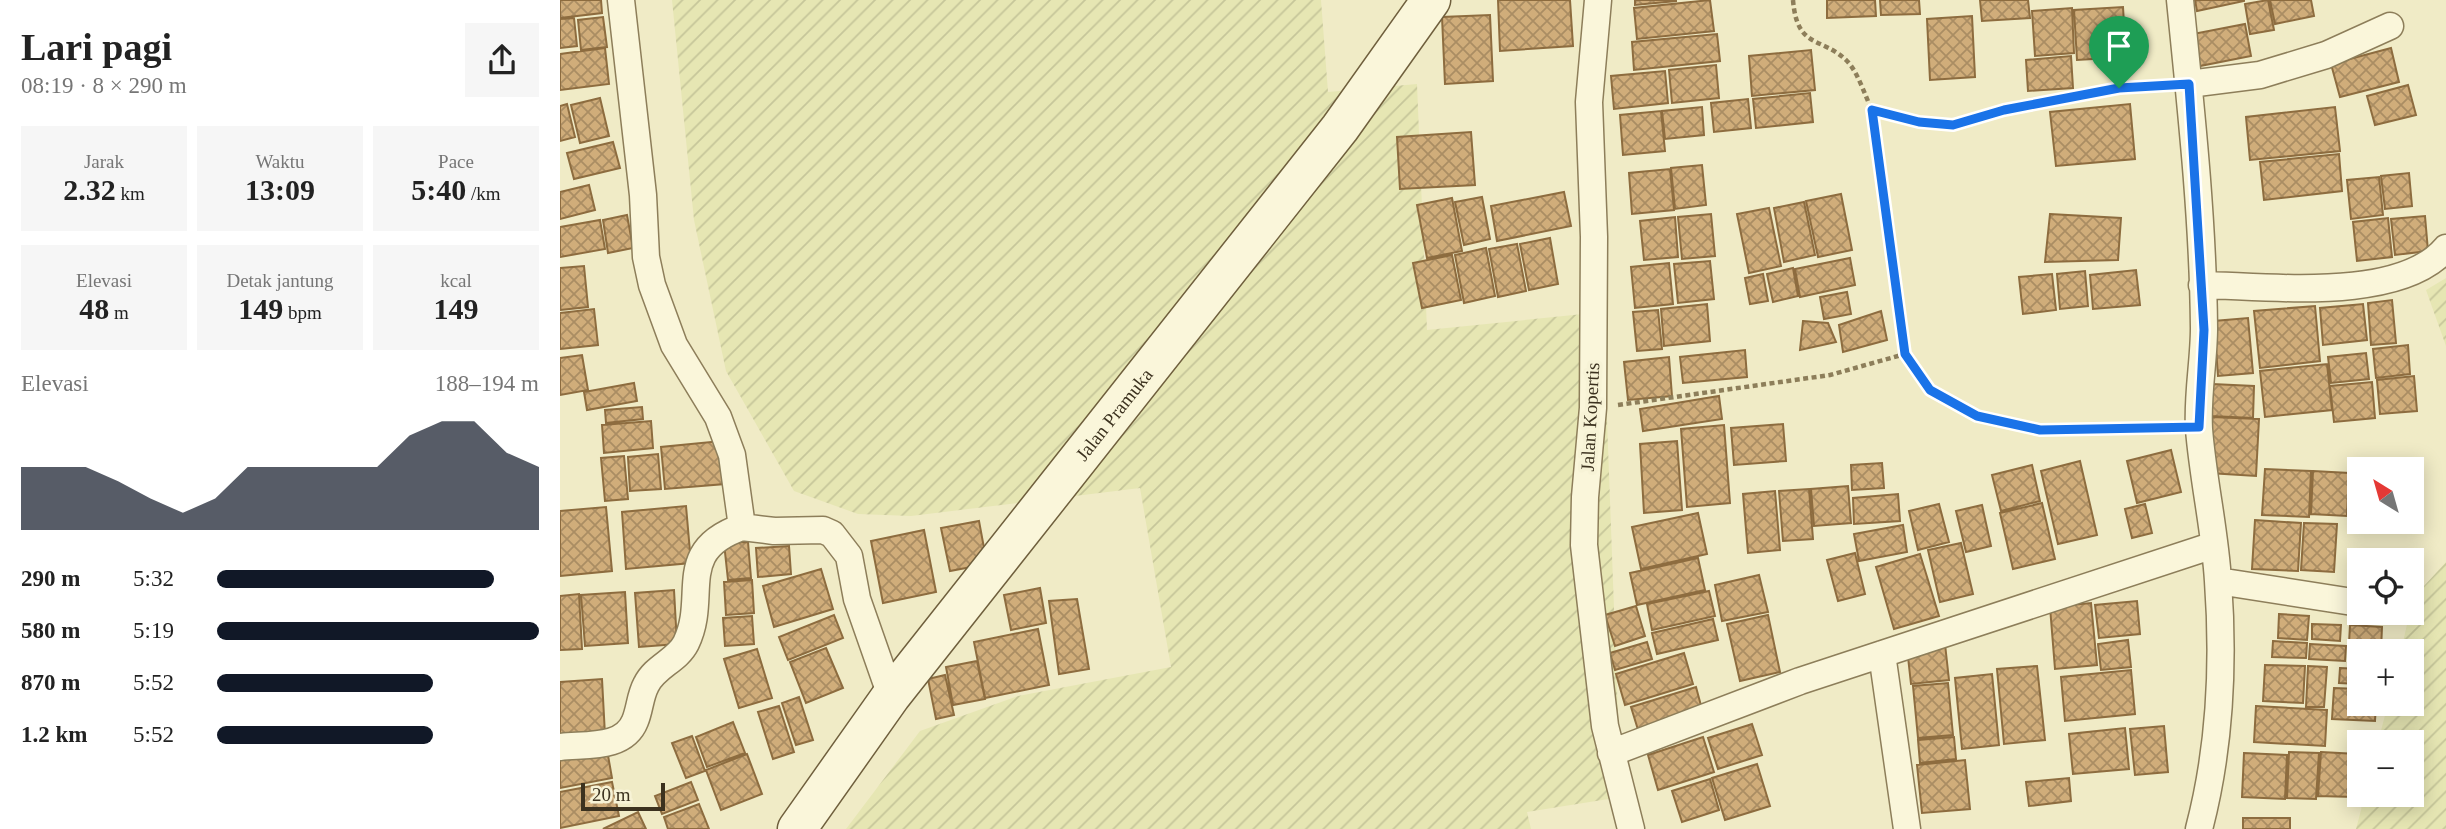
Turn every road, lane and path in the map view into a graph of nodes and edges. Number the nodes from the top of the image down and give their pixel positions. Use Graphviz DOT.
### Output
graph roads {
  1 [pos="621,0"];
  2 [pos="1431,0"];
  3 [pos="1598,0"];
  4 [pos="1793,0"];
  5 [pos="2180,0"];
  6 [pos="2390,26"];
  7 [pos="2189,84"];
  8 [pos="1872,110"];
  9 [pos="2446,248"];
  10 [pos="2202,285"];
  11 [pos="1905,354"];
  12 [pos="1593,408"];
  13 [pos="2199,427"];
  14 [pos="742,527"];
  15 [pos="2214,545"];
  16 [pos="2218,581"];
  17 [pos="2347,601"];
  18 [pos="1882,654"];
  19 [pos="891,696"];
  20 [pos="560,747"];
  21 [pos="1611,753"];
  22 [pos="797,829"];
  23 [pos="1631,829"];
  24 [pos="1907,829"];
  25 [pos="2199,829"];
  1 -- 14 [label="street"];
  2 -- 19 [label="street, Jalan Pramuka"];
  3 -- 12 [label="street, Jalan Kopertis"];
  4 -- 8 [label="path"];
  5 -- 7 [label="street"];
  6 -- 7 [label="street"];
  7 -- 8 [label="path"];
  7 -- 10 [label="street"];
  8 -- 11 [label="path"];
  9 -- 10 [label="street"];
  10 -- 13 [label="street"];
  11 -- 12 [label="path"];
  11 -- 13 [label="path"];
  12 -- 21 [label="street, Jalan Kopertis"];
  13 -- 15 [label="street"];
  14 -- 19 [label="street"];
  14 -- 20 [label="street"];
  15 -- 16 [label="street"];
  15 -- 18 [label="street"];
  16 -- 17 [label="street"];
  16 -- 25 [label="street"];
  18 -- 21 [label="street"];
  18 -- 24 [label="street"];
  19 -- 22 [label="street, Jalan Pramuka"];
  21 -- 23 [label="street, Jalan Kopertis"];
}
